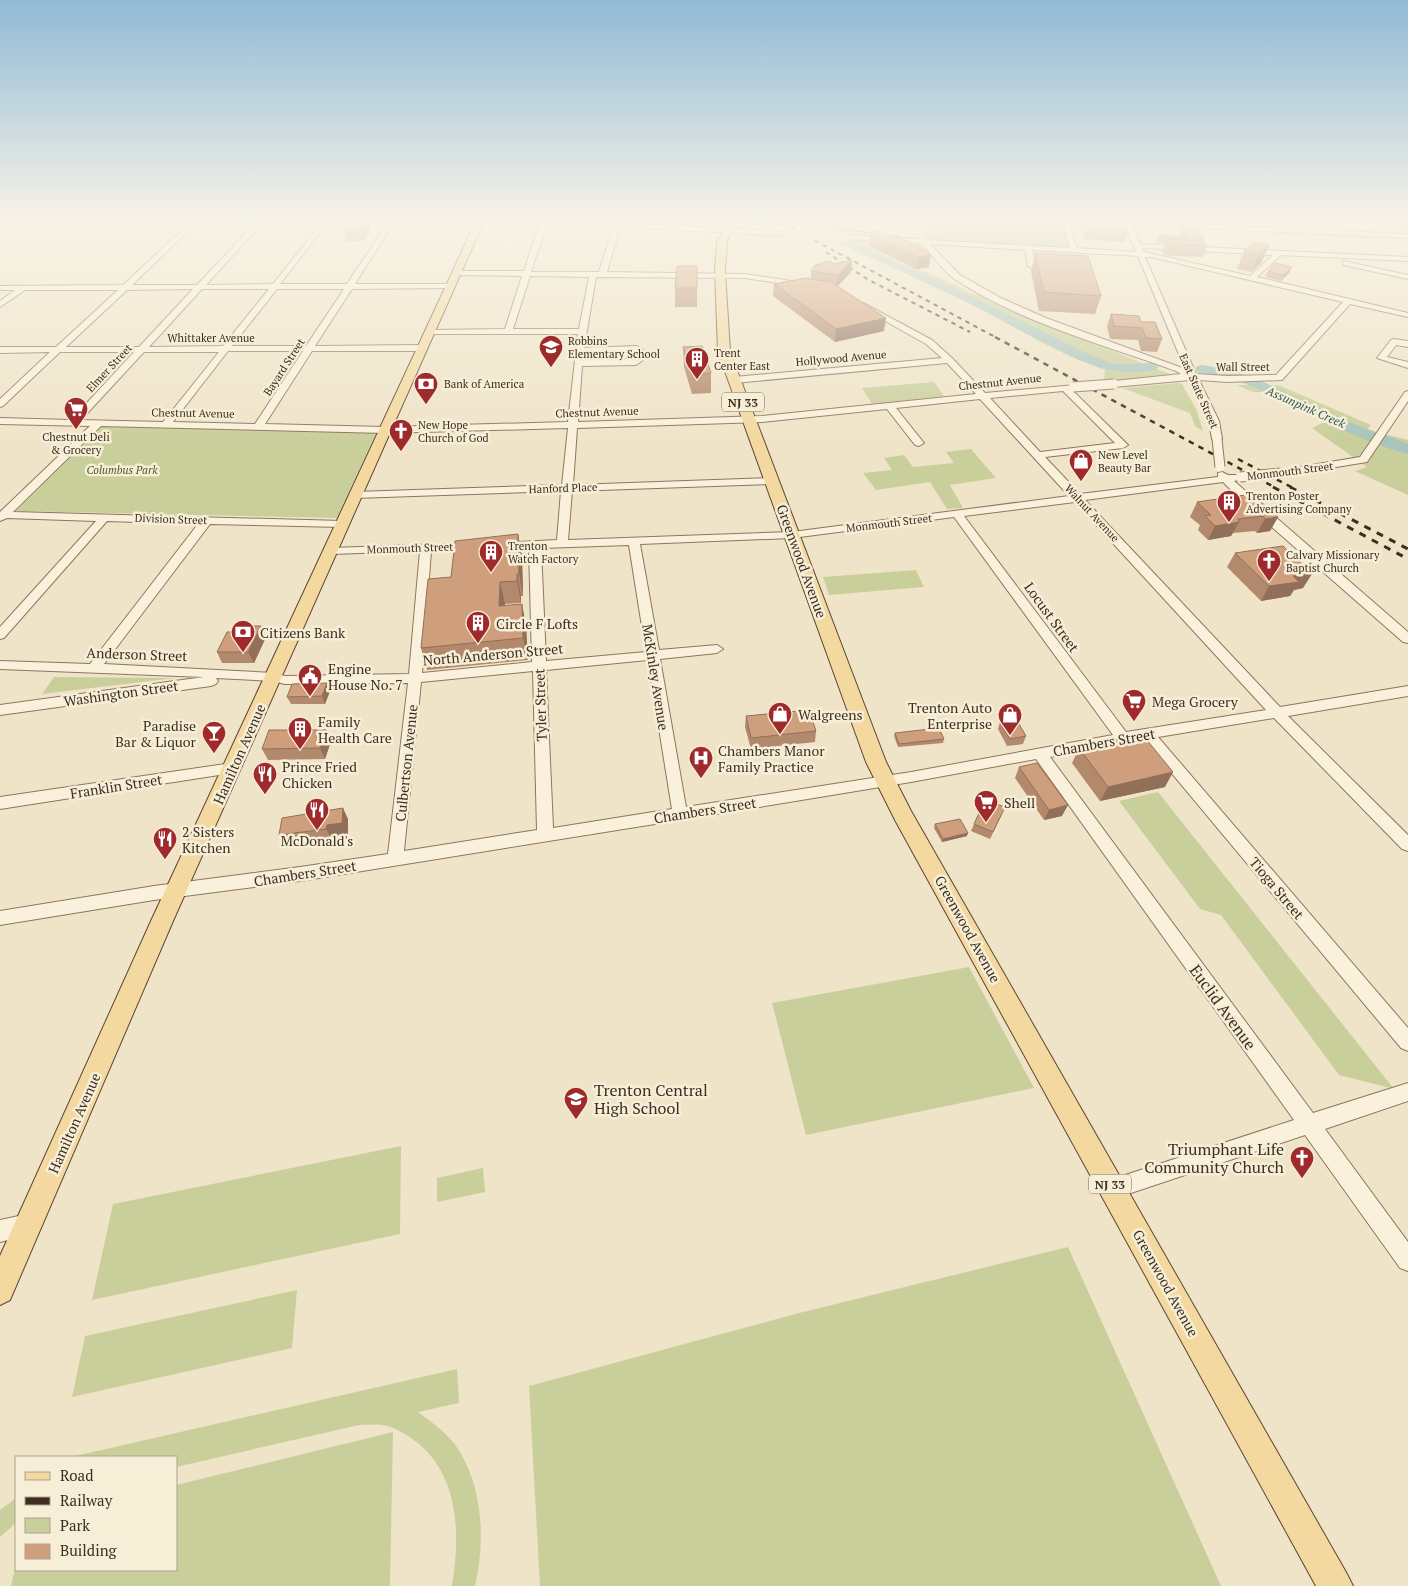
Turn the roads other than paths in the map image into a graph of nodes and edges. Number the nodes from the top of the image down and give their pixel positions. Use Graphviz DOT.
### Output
graph roads {
  1 [pos="16,293"];
  2 [pos="119,293"];
  3 [pos="194,293"];
  4 [pos="269,293"];
  5 [pos="344,293"];
  6 [pos="447,293"];
  7 [pos="521,293"];
  8 [pos="589,293"];
  9 [pos="722,293"];
  10 [pos="985,293"];
  11 [pos="1157,293"];
  12 [pos="1314,293"];
  13 [pos="853,300"];
  14 [pos="1348,301"];
  15 [pos="0,305"];
  16 [pos="1408,315"];
  17 [pos="508,331"];
  18 [pos="582,331"];
  19 [pos="430,332"];
  20 [pos="1408,344"];
  21 [pos="309,348"];
  22 [pos="422,348"];
  23 [pos="226,349"];
  24 [pos="0,350"];
  25 [pos="58,350"];
  26 [pos="142,350"];
  27 [pos="579,351"];
  28 [pos="1182,353"];
  29 [pos="1143,358"];
  30 [pos="949,360"];
  31 [pos="1159,362"];
  32 [pos="578,363"];
  33 [pos="1408,365"];
  34 [pos="1193,376"];
  35 [pos="734,380"];
  36 [pos="1069,388"];
  37 [pos="1408,394"];
  38 [pos="984,396"];
  39 [pos="0,404"];
  40 [pos="890,406"];
  41 [pos="750,420"];
  42 [pos="0,421"];
  43 [pos="74,422"];
  44 [pos="99,423"];
  45 [pos="166,425"];
  46 [pos="573,425"];
  47 [pos="258,427"];
  48 [pos="385,430"];
  49 [pos="919,443"];
  50 [pos="1039,455"];
  51 [pos="772,480"];
  52 [pos="1226,480"];
  53 [pos="566,488"];
  54 [pos="355,495"];
  55 [pos="1078,498"];
  56 [pos="957,514"];
  57 [pos="2,516"];
  58 [pos="105,517"];
  59 [pos="206,520"];
  60 [pos="342,524"];
  61 [pos="792,535"];
  62 [pos="634,541"];
  63 [pos="562,544"];
  64 [pos="535,545"];
  65 [pos="426,548"];
  66 [pos="331,551"];
  67 [pos="0,635"];
  68 [pos="1408,640"];
  69 [pos="716,649"];
  70 [pos="653,656"];
  71 [pos="0,665"];
  72 [pos="539,666"];
  73 [pos="93,668"];
  74 [pos="242,676"];
  75 [pos="273,677"];
  76 [pos="415,678"];
  77 [pos="1408,691"];
  78 [pos="0,710"];
  79 [pos="1276,712"];
  80 [pos="1146,734"];
  81 [pos="1123,738"];
  82 [pos="1039,753"];
  83 [pos="232,768"];
  84 [pos="885,781"];
  85 [pos="0,803"];
  86 [pos="680,814"];
  87 [pos="545,835"];
  88 [pos="1408,845"];
  89 [pos="395,859"];
  90 [pos="177,890"];
  91 [pos="0,918"];
  92 [pos="1408,1042"];
  93 [pos="1408,1092"];
  94 [pos="1309,1123"];
  95 [pos="1113,1189"];
  96 [pos="28,1225"];
  97 [pos="0,1230"];
  98 [pos="1408,1260"];
  99 [pos="0,1290"];
  100 [pos="1335,1586"];
  1 -- 15 [label="street"];
  2 -- 25 [label="street"];
  3 -- 26 [label="street, Elmer Street"];
  4 -- 23 [label="street"];
  5 -- 21 [label="street, Bayard Street"];
  6 -- 19 [label="main road, Hamilton Avenue"];
  7 -- 17 [label="street"];
  8 -- 18 [label="street"];
  9 -- 35 [label="main road, Greenwood Avenue / NJ 33"];
  10 -- 29 [label="street"];
  11 -- 28 [label="street, East State Street"];
  12 -- 14 [label="street"];
  13 -- 30 [label="street, Walnut Avenue"];
  14 -- 16 [label="street"];
  14 -- 34 [label="street, Wall Street"];
  17 -- 18 [label="street"];
  17 -- 19 [label="street"];
  18 -- 27 [label="street"];
  19 -- 22 [label="main road, Hamilton Avenue"];
  20 -- 33 [label="street"];
  21 -- 22 [label="street, Whittaker Avenue"];
  21 -- 23 [label="street, Whittaker Avenue"];
  21 -- 47 [label="street, Bayard Street"];
  22 -- 48 [label="main road, Hamilton Avenue"];
  23 -- 26 [label="street, Whittaker Avenue"];
  23 -- 45 [label="street"];
  24 -- 25 [label="street, Whittaker Avenue"];
  25 -- 26 [label="street, Whittaker Avenue"];
  25 -- 39 [label="street"];
  26 -- 43 [label="street, Elmer Street"];
  27 -- 32 [label="street"];
  27 -- 32 [label="street"];
  28 -- 31 [label="street"];
  28 -- 34 [label="street, East State Street"];
  29 -- 31 [label="street"];
  29 -- 34 [label="street"];
  30 -- 35 [label="street, Hollywood Avenue"];
  30 -- 38 [label="street, Walnut Avenue"];
  31 -- 34 [label="street"];
  32 -- 46 [label="street"];
  34 -- 36 [label="street, Chestnut Avenue, bridge"];
  34 -- 52 [label="street, East State Street, bridge"];
  35 -- 41 [label="main road, Greenwood Avenue / NJ 33"];
  36 -- 38 [label="street, Chestnut Avenue"];
  36 -- 50 [label="street"];
  37 -- 52 [label="street, Monmouth Street, bridge"];
  38 -- 40 [label="street, Chestnut Avenue"];
  38 -- 50 [label="street, Walnut Avenue"];
  40 -- 41 [label="street, Chestnut Avenue"];
  40 -- 49 [label="street"];
  41 -- 46 [label="street, Chestnut Avenue"];
  41 -- 51 [label="main road, Greenwood Avenue / NJ 33"];
  42 -- 43 [label="street, Chestnut Avenue"];
  43 -- 44 [label="street, Chestnut Avenue"];
  44 -- 45 [label="street, Chestnut Avenue"];
  44 -- 57 [label="street"];
  45 -- 47 [label="street, Chestnut Avenue"];
  46 -- 48 [label="street, Chestnut Avenue"];
  46 -- 53 [label="street"];
  47 -- 48 [label="street, Chestnut Avenue"];
  48 -- 54 [label="main road, Hamilton Avenue"];
  50 -- 55 [label="street, Walnut Avenue"];
  51 -- 53 [label="street, Hanford Place"];
  51 -- 61 [label="main road, Greenwood Avenue / NJ 33"];
  52 -- 55 [label="street, Monmouth Street"];
  52 -- 68 [label="street, East State Street"];
  53 -- 54 [label="street, Hanford Place"];
  53 -- 63 [label="street"];
  54 -- 60 [label="main road, Hamilton Avenue"];
  55 -- 56 [label="street, Monmouth Street"];
  55 -- 79 [label="street, Walnut Avenue"];
  56 -- 61 [label="street, Monmouth Street"];
  56 -- 81 [label="street, Locust Street"];
  57 -- 58 [label="street, Division Street"];
  58 -- 59 [label="street, Division Street"];
  58 -- 67 [label="street"];
  59 -- 60 [label="street, Division Street"];
  59 -- 73 [label="street"];
  60 -- 66 [label="main road, Hamilton Avenue"];
  61 -- 62 [label="street, Monmouth Street"];
  61 -- 84 [label="main road, Greenwood Avenue / NJ 33"];
  62 -- 63 [label="street, Monmouth Street"];
  62 -- 70 [label="street, McKinley Avenue"];
  63 -- 64 [label="street, Monmouth Street"];
  64 -- 65 [label="street, Monmouth Street"];
  64 -- 72 [label="street, Tyler Street"];
  65 -- 66 [label="street, Monmouth Street"];
  65 -- 76 [label="street, Culbertson Avenue"];
  66 -- 75 [label="main road, Hamilton Avenue"];
  69 -- 70 [label="street, North Anderson Street"];
  70 -- 72 [label="street, North Anderson Street"];
  70 -- 86 [label="street, McKinley Avenue"];
  71 -- 73 [label="street, Anderson Street"];
  72 -- 76 [label="street, North Anderson Street"];
  72 -- 87 [label="street, Tyler Street"];
  73 -- 74 [label="street, Anderson Street"];
  74 -- 75 [label="street, Anderson Street"];
  74 -- 78 [label="street, Washington Street"];
  75 -- 76 [label="street, North Anderson Street"];
  75 -- 83 [label="main road, Hamilton Avenue"];
  76 -- 89 [label="street, Culbertson Avenue"];
  77 -- 79 [label="street, Chambers Street"];
  79 -- 80 [label="street, Chambers Street"];
  79 -- 88 [label="street, Walnut Avenue"];
  80 -- 81 [label="street, Chambers Street"];
  80 -- 92 [label="street, Tioga Street"];
  81 -- 82 [label="street, Chambers Street"];
  82 -- 84 [label="street, Chambers Street"];
  82 -- 94 [label="street, Euclid Avenue"];
  83 -- 85 [label="street, Franklin Street"];
  83 -- 90 [label="main road, Hamilton Avenue"];
  84 -- 86 [label="street, Chambers Street"];
  84 -- 95 [label="main road, Greenwood Avenue / NJ 33"];
  86 -- 87 [label="street, Chambers Street"];
  87 -- 89 [label="street, Chambers Street"];
  89 -- 90 [label="street, Chambers Street"];
  90 -- 91 [label="street, Chambers Street"];
  90 -- 96 [label="main road, Hamilton Avenue"];
  93 -- 94 [label="street"];
  94 -- 95 [label="street"];
  94 -- 98 [label="street, Euclid Avenue"];
  95 -- 100 [label="main road, Greenwood Avenue / NJ 33"];
  96 -- 97 [label="street"];
  96 -- 99 [label="main road, Hamilton Avenue"];
}
